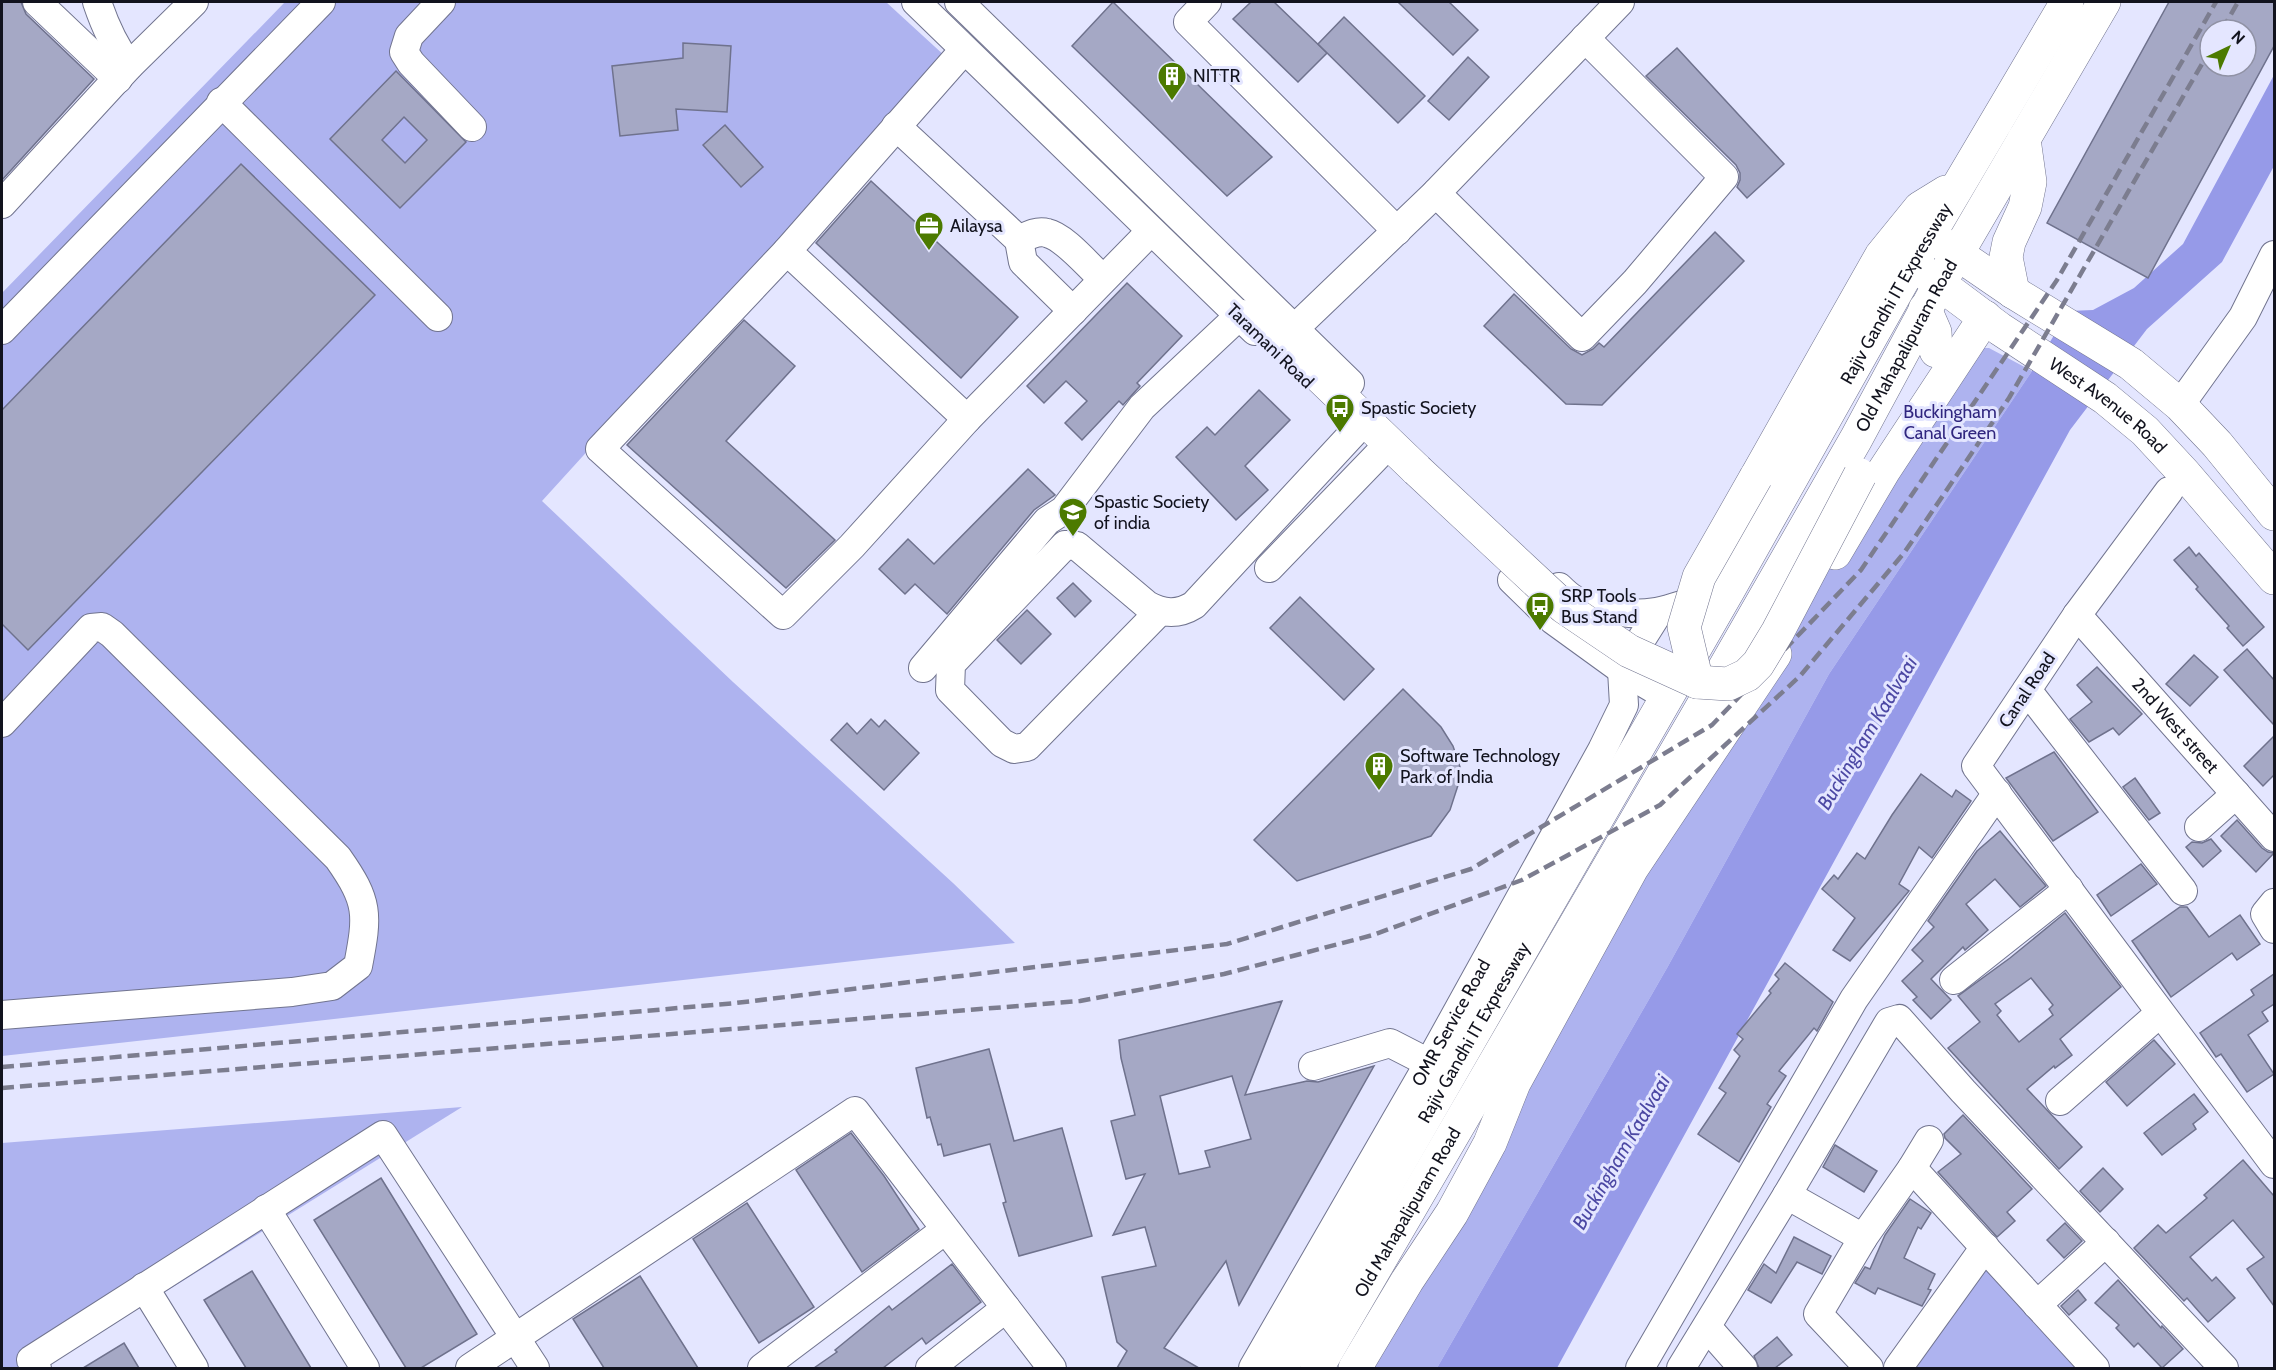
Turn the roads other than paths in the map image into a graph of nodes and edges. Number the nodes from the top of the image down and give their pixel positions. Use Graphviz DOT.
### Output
graph roads {
  1 [pos="37,2"];
  2 [pos="97,2"];
  3 [pos="194,2"];
  4 [pos="321,2"];
  5 [pos="441,2"];
  6 [pos="916,2"];
  7 [pos="959,2"];
  8 [pos="1207,2"];
  9 [pos="1620,2"];
  10 [pos="2067,2"];
  11 [pos="2104,2"];
  12 [pos="1181,12"];
  13 [pos="1585,38"];
  14 [pos="964,50"];
  15 [pos="124,72"];
  16 [pos="221,102"];
  17 [pos="896,126"];
  18 [pos="472,127"];
  19 [pos="2024,139"];
  20 [pos="1436,194"];
  21 [pos="2,204"];
  22 [pos="1928,219"];
  23 [pos="1151,231"];
  24 [pos="1397,231"];
  25 [pos="1019,240"];
  26 [pos="787,251"];
  27 [pos="1958,253"];
  28 [pos="2274,255"];
  29 [pos="1912,264"];
  30 [pos="1103,279"];
  31 [pos="2013,292"];
  32 [pos="1932,296"];
  33 [pos="1073,311"];
  34 [pos="1239,316"];
  35 [pos="438,317"];
  36 [pos="1978,326"];
  37 [pos="1294,329"];
  38 [pos="2,330"];
  39 [pos="1936,351"];
  40 [pos="2181,405"];
  41 [pos="967,419"];
  42 [pos="1356,430"];
  43 [pos="1380,453"];
  44 [pos="2169,491"];
  45 [pos="2274,514"];
  46 [pos="1269,568"];
  47 [pos="2274,578"];
  48 [pos="1729,589"];
  49 [pos="1159,612"];
  50 [pos="1658,613"];
  51 [pos="2078,615"];
  52 [pos="923,668"];
  53 [pos="1622,670"];
  54 [pos="1697,682"];
  55 [pos="2027,690"];
  56 [pos="1666,696"];
  57 [pos="2,723"];
  58 [pos="1997,793"];
  59 [pos="2236,794"];
  60 [pos="2199,827"];
  61 [pos="2274,837"];
  62 [pos="2068,889"];
  63 [pos="2183,891"];
  64 [pos="2274,903"];
  65 [pos="2274,929"];
  66 [pos="1954,980"];
  67 [pos="2160,1013"];
  68 [pos="2,1015"];
  69 [pos="1313,1066"];
  70 [pos="1506,1070"];
  71 [pos="1437,1074"];
  72 [pos="2060,1101"];
  73 [pos="1471,1103"];
  74 [pos="1929,1140"];
  75 [pos="1425,1150"];
  76 [pos="2274,1164"];
  77 [pos="1912,1168"];
  78 [pos="1787,1196"];
  79 [pos="266,1209"];
  80 [pos="945,1230"];
  81 [pos="1863,1238"];
  82 [pos="2106,1242"];
  83 [pos="1985,1247"];
  84 [pos="144,1287"];
  85 [pos="2037,1305"];
  86 [pos="1006,1308"];
  87 [pos="1707,1327"];
  88 [pos="516,1339"];
  89 [pos="2091,1367"];
  90 [pos="37,1368"];
  91 [pos="194,1368"];
  92 [pos="365,1368"];
  93 [pos="470,1368"];
  94 [pos="536,1368"];
  95 [pos="762,1368"];
  96 [pos="930,1368"];
  97 [pos="1052,1368"];
  98 [pos="1253,1368"];
  99 [pos="1281,1368"];
  100 [pos="1317,1368"];
  101 [pos="1354,1368"];
  102 [pos="1640,1368"];
  103 [pos="1681,1368"];
  104 [pos="1743,1368"];
  105 [pos="1869,1368"];
  106 [pos="1898,1368"];
  107 [pos="2224,1368"];
  1 -- 15 [label="street"];
  2 -- 15 [label="street"];
  3 -- 15 [label="street"];
  4 -- 16 [label="street"];
  5 -- 18 [label="street"];
  6 -- 14 [label="street, Taramani Road"];
  7 -- 37 [label="street, Taramani Road"];
  8 -- 12 [label="street"];
  9 -- 13 [label="street"];
  10 -- 22 [label="main road, Rajiv Gandhi IT Expressway"];
  11 -- 19 [label="main road, Rajiv Gandhi IT Expressway"];
  12 -- 24 [label="street"];
  13 -- 20 [label="street"];
  13 -- 20 [label="street"];
  14 -- 17 [label="street"];
  14 -- 23 [label="street, Taramani Road"];
  15 -- 21 [label="street"];
  16 -- 35 [label="street"];
  16 -- 38 [label="street"];
  17 -- 25 [label="street"];
  17 -- 26 [label="street"];
  19 -- 27 [label="main road, Rajiv Gandhi IT Expressway"];
  19 -- 31 [label="main road"];
  20 -- 24 [label="street"];
  22 -- 27 [label="main road"];
  22 -- 29 [label="main road, Rajiv Gandhi IT Expressway"];
  22 -- 54 [label="main road, bridge"];
  23 -- 30 [label="street"];
  23 -- 34 [label="street, Taramani Road"];
  24 -- 37 [label="street"];
  25 -- 30 [label="street"];
  25 -- 33 [label="street"];
  26 -- 41 [label="street"];
  26 -- 41 [label="street"];
  27 -- 31 [label="main road"];
  27 -- 32 [label="main road, Old Mahapalipuram Road"];
  28 -- 40 [label="street"];
  29 -- 32 [label="main road, West Avenue Road"];
  29 -- 48 [label="main road, Rajiv Gandhi IT Expressway"];
  30 -- 33 [label="street"];
  31 -- 40 [label="main road"];
  32 -- 36 [label="main road, West Avenue Road"];
  32 -- 39 [label="main road"];
  32 -- 70 [label="main road, Old Mahapalipuram Road"];
  33 -- 41 [label="street"];
  34 -- 42 [label="street, Taramani Road"];
  34 -- 52 [label="street"];
  34 -- 54 [label="main road, bridge"];
  36 -- 39 [label="main road"];
  36 -- 47 [label="main road, West Avenue Road"];
  36 -- 70 [label="main road"];
  37 -- 50 [label="street, Taramani Road"];
  39 -- 54 [label="main road, bridge"];
  40 -- 45 [label="main road"];
  42 -- 43 [label="street, Taramani Road"];
  42 -- 49 [label="street"];
  43 -- 46 [label="street"];
  43 -- 53 [label="street, Taramani Road"];
  44 -- 51 [label="street, Canal Road"];
  48 -- 50 [label="street"];
  48 -- 56 [label="main road, Rajiv Gandhi IT Expressway"];
  49 -- 49 [label="street"];
  50 -- 53 [label="street"];
  51 -- 55 [label="street, Canal Road"];
  51 -- 59 [label="street, 2nd West street"];
  53 -- 56 [label="street, Taramani Road"];
  53 -- 71 [label="street, OMR Service Road"];
  55 -- 58 [label="street, Canal Road"];
  55 -- 63 [label="street"];
  56 -- 71 [label="main road, Rajiv Gandhi IT Expressway"];
  57 -- 68 [label="street"];
  58 -- 62 [label="street, Canal Road"];
  58 -- 102 [label="street"];
  59 -- 60 [label="street"];
  59 -- 61 [label="street, 2nd West street"];
  62 -- 66 [label="street"];
  62 -- 67 [label="street, Canal Road"];
  64 -- 65 [label="street"];
  67 -- 72 [label="street"];
  67 -- 76 [label="street, Canal Road"];
  69 -- 71 [label="street"];
  70 -- 73 [label="main road, Old Mahapalipuram Road"];
  70 -- 101 [label="main road"];
  71 -- 73 [label="main road"];
  71 -- 75 [label="main road, Rajiv Gandhi IT Expressway"];
  71 -- 98 [label="street, OMR Service Road"];
  73 -- 75 [label="main road, Old Mahapalipuram Road"];
  74 -- 77 [label="street"];
  75 -- 99 [label="main road, Rajiv Gandhi IT Expressway"];
  75 -- 100 [label="main road, Old Mahapalipuram Road"];
  77 -- 81 [label="street"];
  77 -- 83 [label="street"];
  78 -- 81 [label="street"];
  78 -- 82 [label="street"];
  78 -- 87 [label="street"];
  79 -- 84 [label="street"];
  79 -- 88 [label="street"];
  79 -- 92 [label="street"];
  80 -- 86 [label="street"];
  80 -- 88 [label="street"];
  80 -- 95 [label="street"];
  81 -- 105 [label="street"];
  82 -- 85 [label="street"];
  82 -- 107 [label="street"];
  83 -- 85 [label="street"];
  83 -- 106 [label="street"];
  84 -- 90 [label="street"];
  84 -- 91 [label="street"];
  85 -- 89 [label="street"];
  86 -- 96 [label="street"];
  86 -- 97 [label="street"];
  87 -- 103 [label="street"];
  87 -- 104 [label="street"];
  88 -- 93 [label="street"];
  88 -- 94 [label="street"];
}
